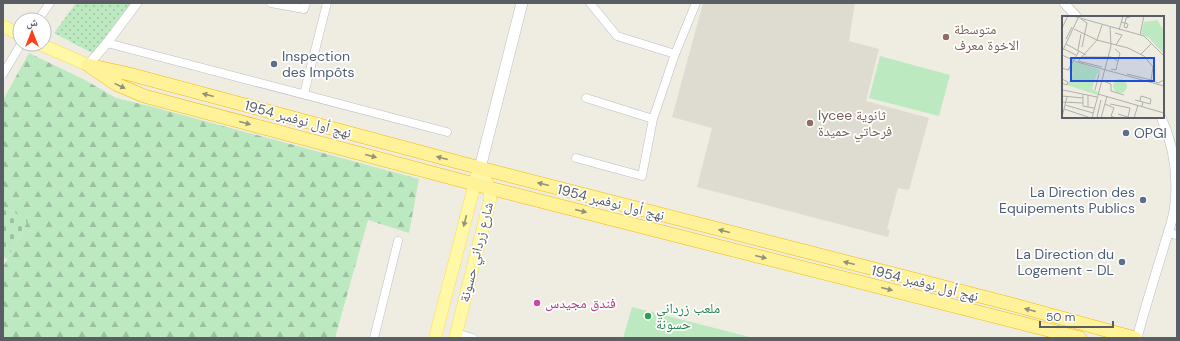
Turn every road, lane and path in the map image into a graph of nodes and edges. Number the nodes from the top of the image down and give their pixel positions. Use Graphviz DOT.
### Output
graph roads {
  1 [pos="50,3"];
  2 [pos="137,3"];
  3 [pos="271,3"];
  4 [pos="306,3"];
  5 [pos="327,3"];
  6 [pos="522,3"];
  7 [pos="590,3"];
  8 [pos="696,3"];
  9 [pos="1064,3"];
  10 [pos="44,12"];
  11 [pos="1076,16"];
  12 [pos="3,26"];
  13 [pos="12,31"];
  14 [pos="107,43"];
  15 [pos="52,49"];
  16 [pos="16,52"];
  17 [pos="675,54"];
  18 [pos="88,65"];
  19 [pos="3,74"];
  20 [pos="304,94"];
  21 [pos="586,98"];
  22 [pos="1161,118"];
  23 [pos="652,119"];
  24 [pos="447,132"];
  25 [pos="576,158"];
  26 [pos="480,168"];
  27 [pos="475,184"];
  28 [pos="489,188"];
  29 [pos="1172,234"];
  30 [pos="398,241"];
  31 [pos="1003,302"];
  32 [pos="1000,317"];
  33 [pos="436,332"];
  34 [pos="455,335"];
  35 [pos="374,338"];
  36 [pos="472,338"];
  37 [pos="1080,338"];
  38 [pos="1136,338"];
  1 -- 10 [label="street"];
  2 -- 14 [label="street"];
  3 -- 4 [label="street"];
  5 -- 20 [label="street"];
  6 -- 26 [label="main road, شارع زرداني حسونة"];
  7 -- 17 [label="street"];
  8 -- 17 [label="street"];
  9 -- 11 [label="street"];
  12 -- 13 [label="main road"];
  14 -- 18 [label="street"];
  14 -- 20 [label="street"];
  15 -- 18 [label="main road, نهج أول نوفمبر 1954"];
  16 -- 19 [label="street"];
  17 -- 23 [label="street"];
  26 -- 18 [label="highway, نهج أول نوفمبر 1954, one-way"];
  18 -- 27 [label="highway, نهج أول نوفمبر 1954, one-way"];
  20 -- 24 [label="street"];
  21 -- 23 [label="street"];
  22 -- 29 [label="street"];
  23 -- 25 [label="street"];
  26 -- 27 [label="main road, شارع زرداني حسونة"];
  26 -- 28 [label="main road, شارع زرداني حسونة"];
  31 -- 26 [label="highway, نهج أول نوفمبر 1954, one-way"];
  27 -- 28 [label="highway, نهج أول نوفمبر 1954"];
  27 -- 33 [label="main road, شارع زرداني حسونة, one-way"];
  28 -- 32 [label="highway, نهج أول نوفمبر 1954, one-way"];
  28 -- 34 [label="main road, شارع زرداني حسونة"];
  29 -- 38 [label="street"];
  30 -- 35 [label="street"];
  31 -- 32 [label="highway"];
  38 -- 31 [label="highway, نهج أول نوفمبر 1954, one-way"];
  32 -- 37 [label="highway, نهج أول نوفمبر 1954"];
  33 -- 34 [label="main road"];
  34 -- 36 [label="street"];
}
